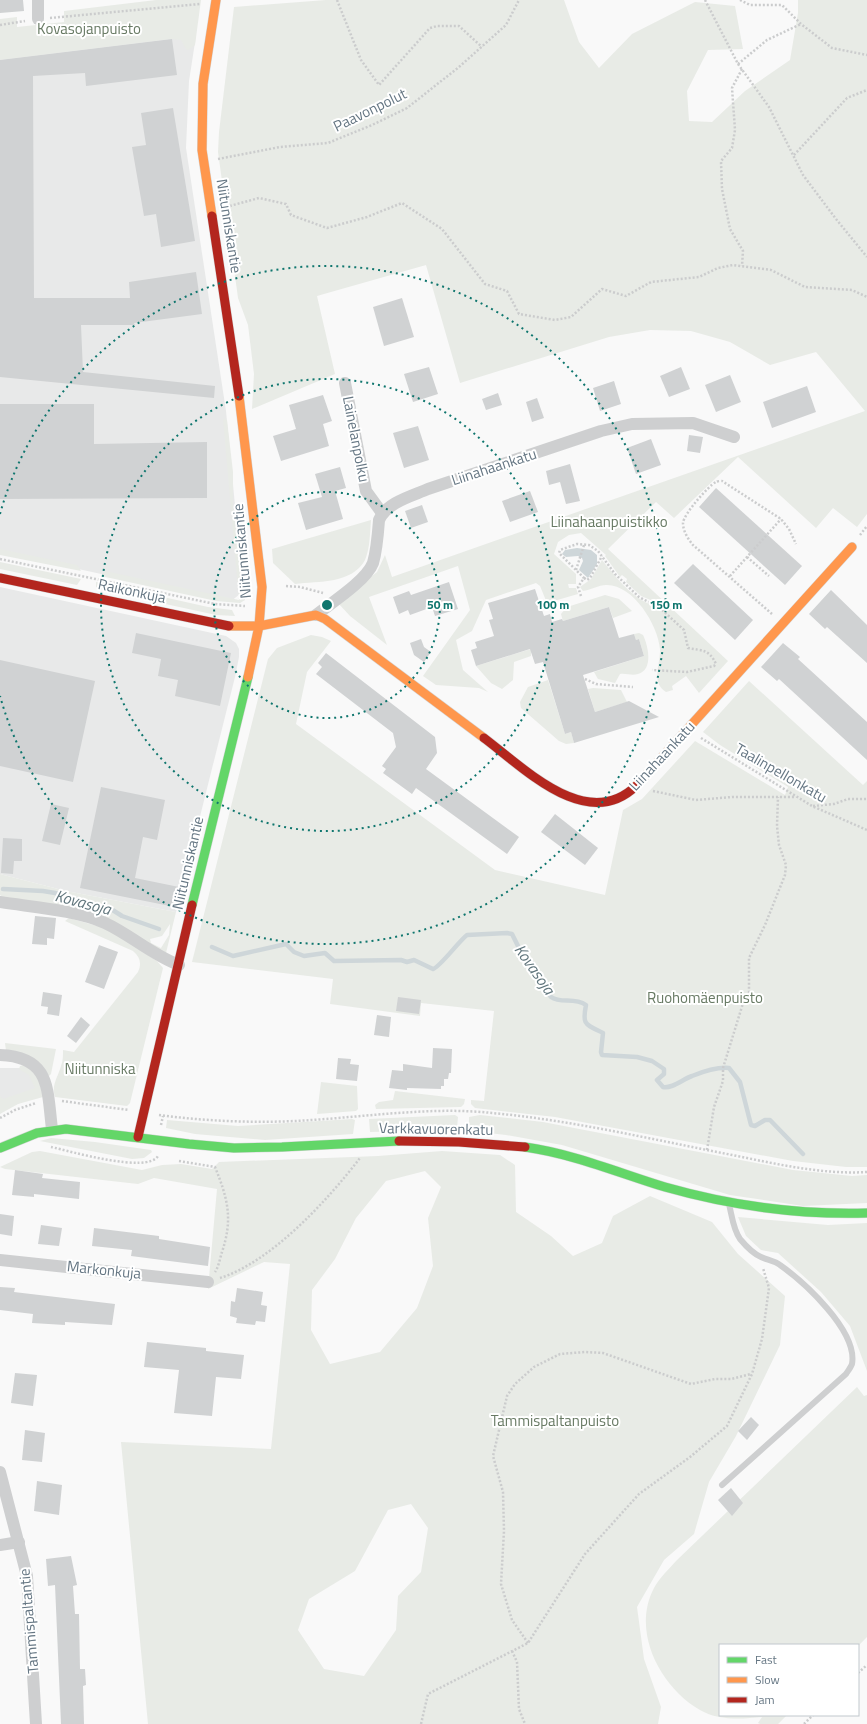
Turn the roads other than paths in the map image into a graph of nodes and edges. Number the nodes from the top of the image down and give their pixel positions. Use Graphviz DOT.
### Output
graph roads {
  1 [pos="38,0"];
  2 [pos="216,0"];
  3 [pos="38,19"];
  4 [pos="345,383"];
  5 [pos="734,437"];
  6 [pos="382,513"];
  7 [pos="852,547"];
  8 [pos="0,578"];
  9 [pos="316,615"];
  10 [pos="259,626"];
  11 [pos="0,902"];
  12 [pos="179,965"];
  13 [pos="0,1055"];
  14 [pos="52,1129"];
  15 [pos="138,1137"];
  16 [pos="0,1148"];
  17 [pos="729,1204"];
  18 [pos="867,1212"];
  19 [pos="0,1260"];
  20 [pos="208,1282"];
  21 [pos="0,1472"];
  22 [pos="722,1485"];
  23 [pos="19,1542"];
  24 [pos="0,1546"];
  25 [pos="36,1724"];
  1 -- 3 [label="street"];
  2 -- 10 [label="street, Niitunniskantie"];
  4 -- 6 [label="street, Lainelanpolku"];
  5 -- 6 [label="street, Liinahaankatu"];
  6 -- 9 [label="street"];
  7 -- 9 [label="street, Liinahaankatu"];
  8 -- 10 [label="street, Raikonkuja"];
  9 -- 10 [label="street"];
  10 -- 12 [label="street, Niitunniskantie"];
  11 -- 12 [label="street"];
  12 -- 15 [label="street, Niitunniskantie"];
  13 -- 14 [label="street"];
  14 -- 15 [label="street, Varkkavuorenkatu"];
  14 -- 16 [label="street, Varkkavuorenkatu"];
  15 -- 17 [label="street, Varkkavuorenkatu"];
  17 -- 18 [label="street, Varkkavuorenkatu"];
  17 -- 22 [label="lane"];
  19 -- 20 [label="street, Markonkuja"];
  21 -- 23 [label="street, Tammispaltantie"];
  23 -- 24 [label="street"];
  23 -- 25 [label="street, Tammispaltantie"];
}
